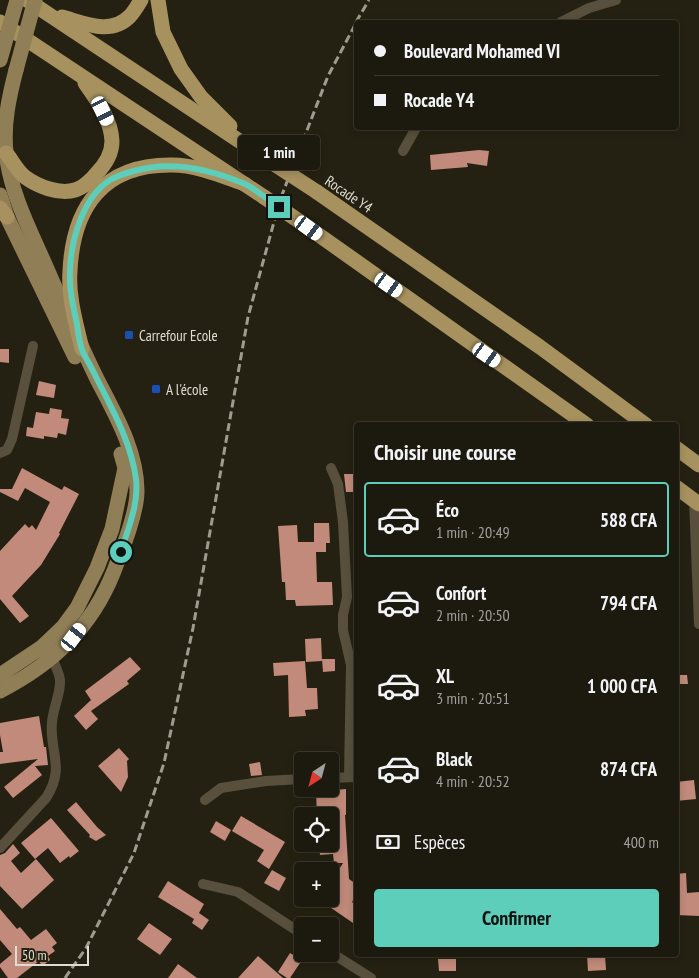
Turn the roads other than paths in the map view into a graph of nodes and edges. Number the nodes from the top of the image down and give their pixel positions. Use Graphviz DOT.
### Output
graph roads {
  1 [pos="17,0"];
  2 [pos="27,0"];
  3 [pos="35,0"];
  4 [pos="141,0"];
  5 [pos="158,0"];
  6 [pos="616,0"];
  7 [pos="46,12"];
  8 [pos="565,20"];
  9 [pos="0,22"];
  10 [pos="0,60"];
  11 [pos="76,72"];
  12 [pos="415,130"];
  13 [pos="254,150"];
  14 [pos="403,151"];
  15 [pos="6,153"];
  16 [pos="246,184"];
  17 [pos="0,195"];
  18 [pos="3,213"];
  19 [pos="33,346"];
  20 [pos="82,349"];
  21 [pos="583,422"];
  22 [pos="642,422"];
  23 [pos="679,450"];
  24 [pos="0,454"];
  25 [pos="699,465"];
  26 [pos="331,468"];
  27 [pos="679,489"];
  28 [pos="696,502"];
  29 [pos="699,624"];
  30 [pos="52,658"];
  31 [pos="0,675"];
  32 [pos="0,691"];
  33 [pos="353,777"];
  34 [pos="339,778"];
  35 [pos="294,779"];
  36 [pos="205,800"];
  37 [pos="0,848"];
  38 [pos="203,884"];
  39 [pos="294,929"];
  40 [pos="339,958"];
  41 [pos="371,978"];
  1 -- 10 [label="main road, bridge"];
  2 -- 7 [label="highway, Rocade Y4"];
  3 -- 15 [label="main road, bridge"];
  4 -- 7 [label="highway"];
  5 -- 13 [label="highway"];
  6 -- 8 [label="street"];
  7 -- 13 [label="highway, Rocade Y4"];
  9 -- 11 [label="highway"];
  11 -- 15 [label="highway"];
  11 -- 16 [label="highway"];
  12 -- 14 [label="street"];
  13 -- 22 [label="highway, Rocade Y4, bridge"];
  15 -- 20 [label="main road"];
  16 -- 20 [label="highway"];
  16 -- 21 [label="highway, bridge"];
  17 -- 18 [label="main road"];
  18 -- 31 [label="main road"];
  19 -- 24 [label="street"];
  20 -- 30 [label="main road"];
  23 -- 25 [label="highway"];
  26 -- 33 [label="street"];
  27 -- 28 [label="highway"];
  28 -- 29 [label="street"];
  30 -- 32 [label="main road"];
  30 -- 37 [label="street"];
  33 -- 34 [label="street"];
  35 -- 36 [label="street"];
  38 -- 39 [label="street"];
  40 -- 41 [label="street"];
}
